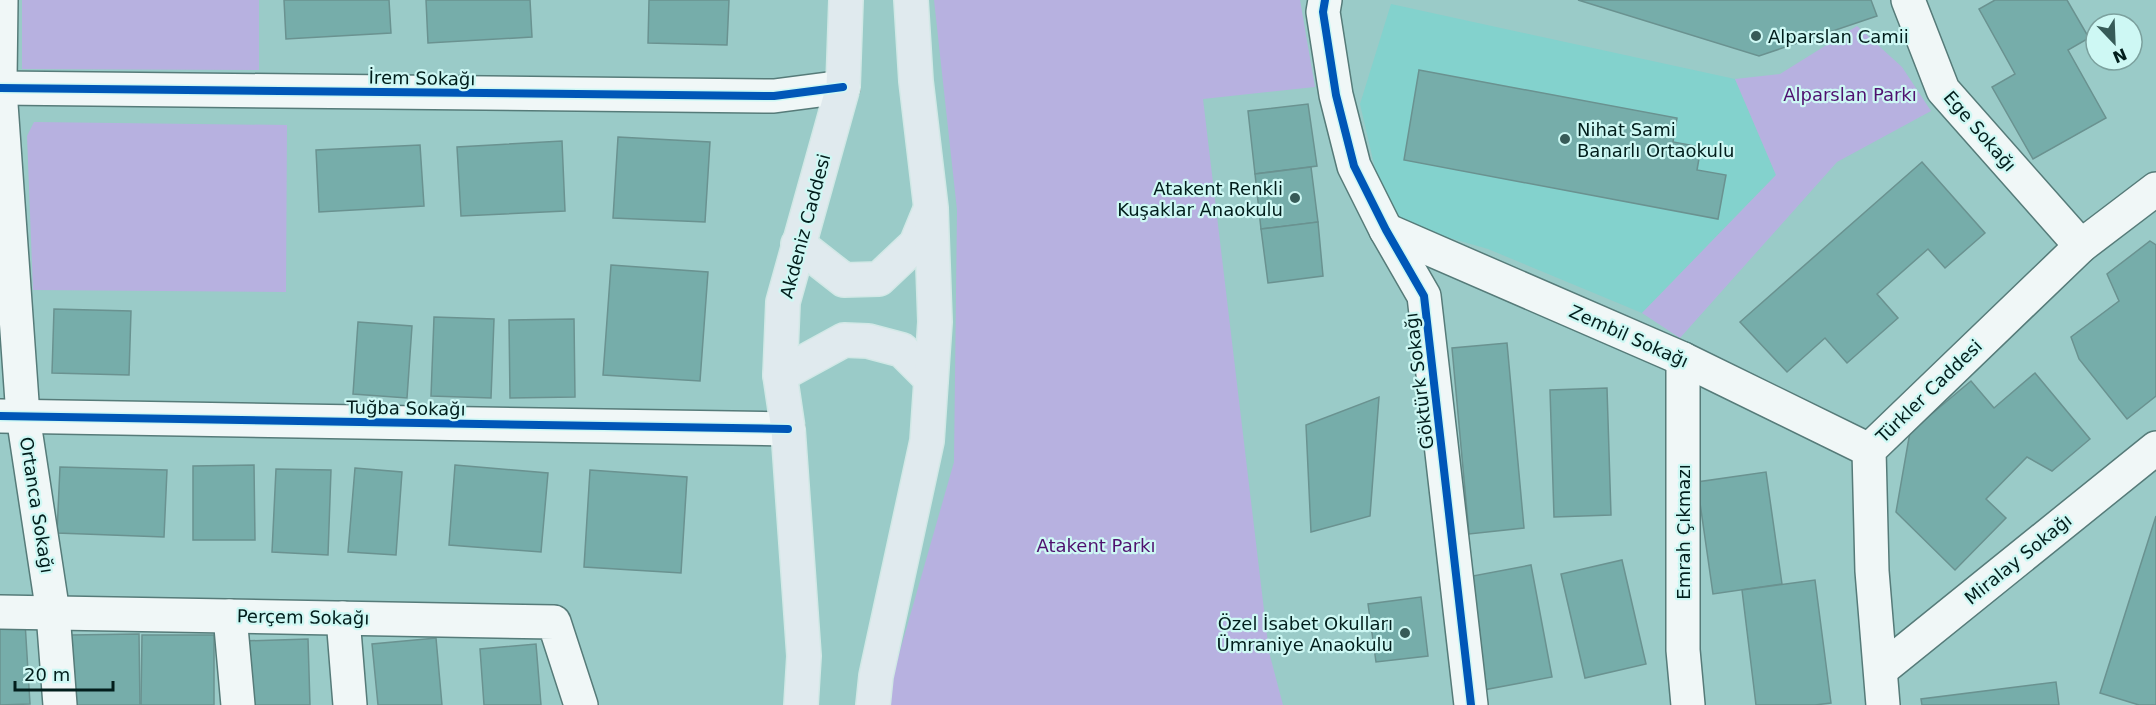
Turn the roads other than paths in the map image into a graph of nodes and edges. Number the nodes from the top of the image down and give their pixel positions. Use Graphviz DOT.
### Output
graph roads {
  1 [pos="1,0"];
  2 [pos="846,0"];
  3 [pos="911,0"];
  4 [pos="1325,0"];
  5 [pos="1908,0"];
  6 [pos="0,80"];
  7 [pos="843,87"];
  8 [pos="0,89"];
  9 [pos="2156,189"];
  10 [pos="931,208"];
  11 [pos="1386,230"];
  12 [pos="798,244"];
  13 [pos="2081,246"];
  14 [pos="1683,359"];
  15 [pos="780,375"];
  16 [pos="931,380"];
  17 [pos="12,416"];
  18 [pos="788,429"];
  19 [pos="2156,448"];
  20 [pos="1869,450"];
  21 [pos="0,612"];
  22 [pos="53,613"];
  23 [pos="230,616"];
  24 [pos="343,618"];
  25 [pos="1881,670"];
  26 [pos="60,705"];
  27 [pos="238,705"];
  28 [pos="350,705"];
  29 [pos="582,705"];
  30 [pos="801,705"];
  31 [pos="873,705"];
  32 [pos="1471,705"];
  33 [pos="1688,705"];
  34 [pos="1883,705"];
  1 -- 6 [label="street"];
  2 -- 7 [label="main road, Akdeniz Caddesi"];
  3 -- 10 [label="main road"];
  4 -- 11 [label="street, Göktürk Sokağı"];
  5 -- 13 [label="street, Ege Sokağı"];
  7 -- 8 [label="street, İrem Sokağı"];
  7 -- 12 [label="main road, Akdeniz Caddesi"];
  8 -- 17 [label="street, Ortanca Sokağı"];
  9 -- 13 [label="street, Türkler Caddesi"];
  10 -- 12 [label="main road"];
  10 -- 16 [label="main road"];
  11 -- 14 [label="street, Zembil Sokağı"];
  11 -- 32 [label="street, Göktürk Sokağı"];
  12 -- 15 [label="main road, Akdeniz Caddesi"];
  13 -- 20 [label="street, Türkler Caddesi"];
  14 -- 20 [label="street, Zembil Sokağı"];
  14 -- 33 [label="street, Emrah Çıkmazı"];
  15 -- 16 [label="main road"];
  15 -- 18 [label="main road, Akdeniz Caddesi"];
  16 -- 31 [label="main road"];
  17 -- 18 [label="street, Tuğba Sokağı"];
  17 -- 22 [label="street, Ortanca Sokağı"];
  18 -- 30 [label="main road, Akdeniz Caddesi"];
  19 -- 25 [label="street, Miralay Sokağı"];
  20 -- 25 [label="street, Türkler Caddesi"];
  21 -- 22 [label="street, Perçem Sokağı"];
  22 -- 23 [label="street, Perçem Sokağı"];
  22 -- 26 [label="street, Ortanca Sokağı"];
  23 -- 24 [label="street, Perçem Sokağı"];
  23 -- 27 [label="street"];
  24 -- 28 [label="street"];
  24 -- 29 [label="street, Perçem Sokağı"];
  25 -- 34 [label="street, Türkler Caddesi"];
}
